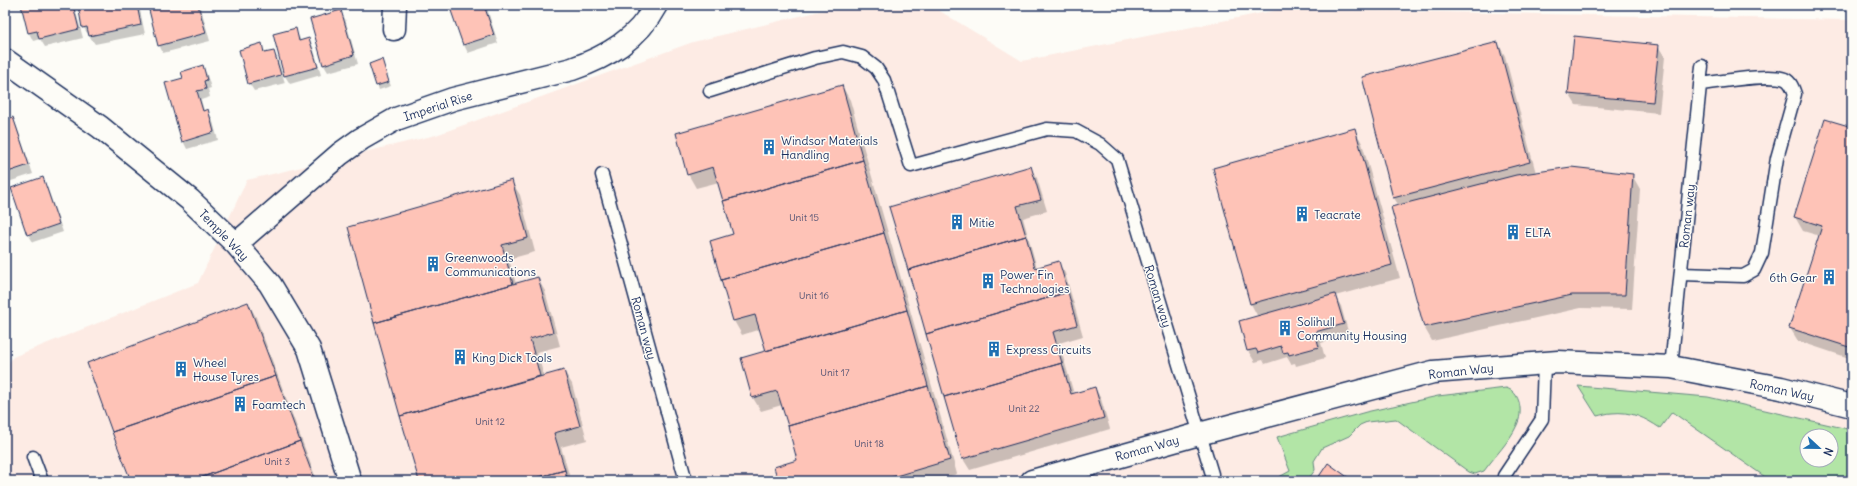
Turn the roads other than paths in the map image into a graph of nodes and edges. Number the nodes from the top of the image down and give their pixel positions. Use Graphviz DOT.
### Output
graph roads {
  1 [pos="395,5"];
  2 [pos="656,5"];
  3 [pos="394,29"];
  4 [pos="5,60"];
  5 [pos="1702,66"];
  6 [pos="1700,84"];
  7 [pos="710,91"];
  8 [pos="602,175"];
  9 [pos="236,244"];
  10 [pos="1681,274"];
  11 [pos="1544,364"];
  12 [pos="1671,367"];
  13 [pos="1852,406"];
  14 [pos="1198,434"];
  15 [pos="33,456"];
  16 [pos="1504,476"];
  17 [pos="42,481"];
  18 [pos="350,481"];
  19 [pos="686,481"];
  20 [pos="1032,481"];
  21 [pos="1212,481"];
  1 -- 3 [label="street"];
  2 -- 9 [label="street, Imperial Rise"];
  4 -- 9 [label="street, Temple Way"];
  5 -- 6 [label="lane, Roman way"];
  6 -- 10 [label="lane, Roman way"];
  6 -- 10 [label="lane"];
  7 -- 14 [label="lane, Roman way"];
  8 -- 19 [label="lane, Roman way"];
  9 -- 18 [label="street, Temple Way"];
  10 -- 12 [label="lane, Roman way"];
  11 -- 12 [label="street, Roman Way"];
  11 -- 14 [label="street, Roman Way"];
  11 -- 16 [label="lane"];
  12 -- 13 [label="street, Roman Way"];
  14 -- 20 [label="street, Roman Way"];
  14 -- 21 [label="lane, Roman way"];
  15 -- 17 [label="lane"];
}
